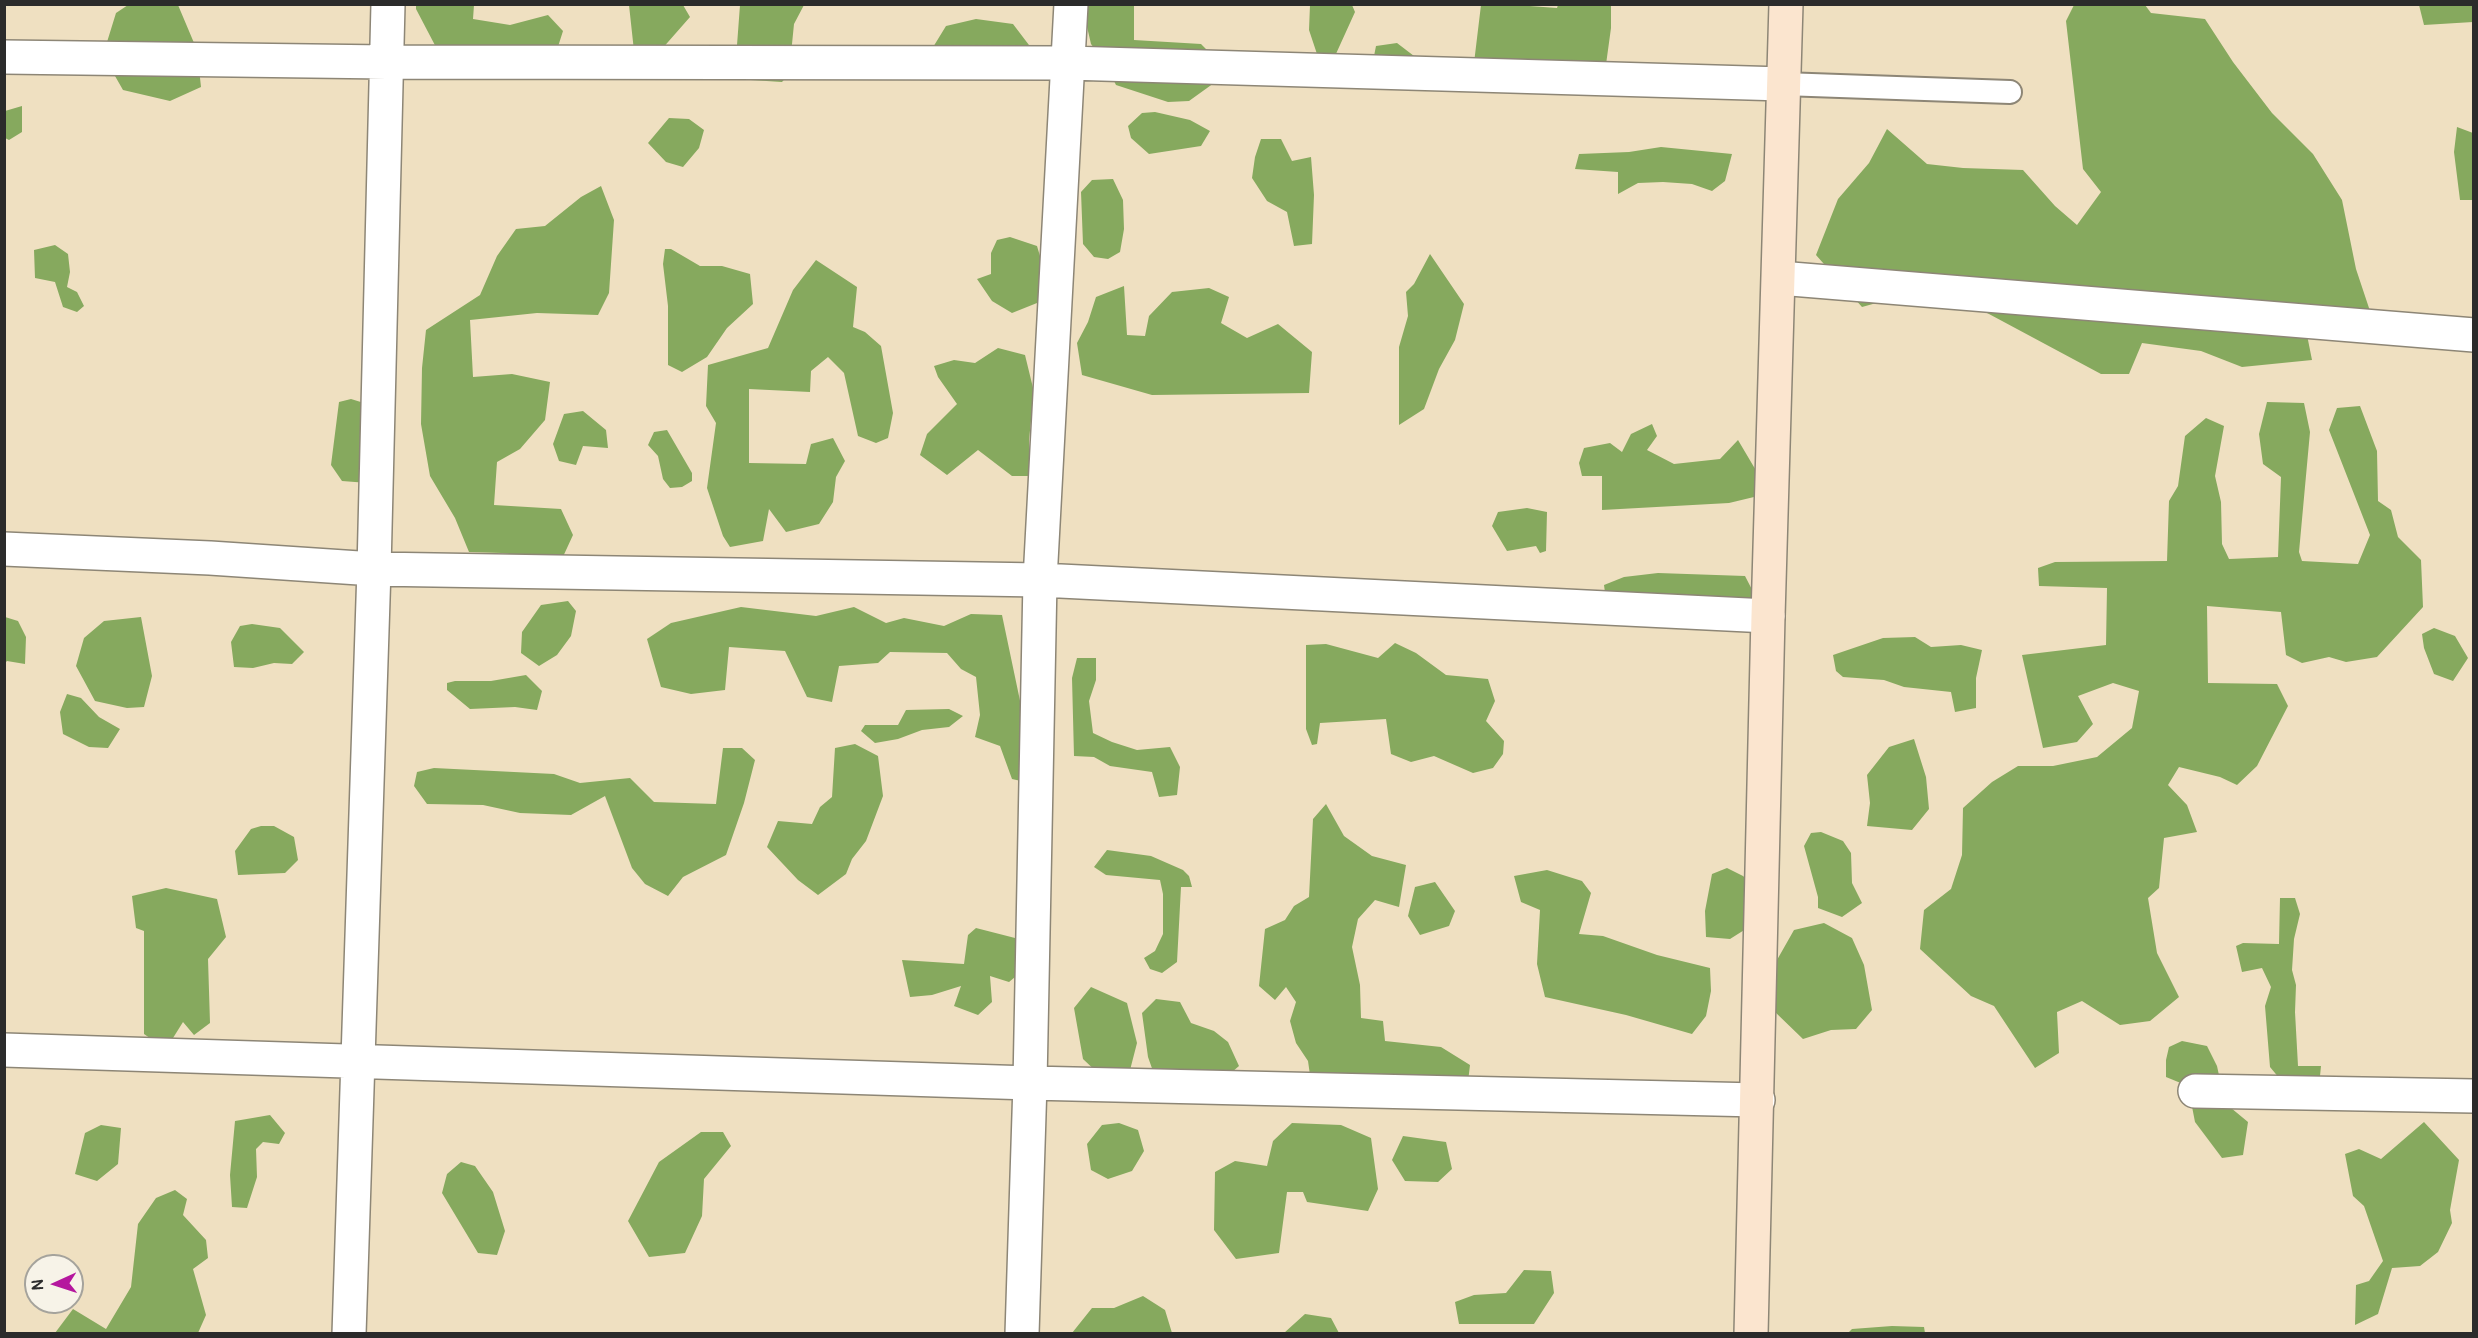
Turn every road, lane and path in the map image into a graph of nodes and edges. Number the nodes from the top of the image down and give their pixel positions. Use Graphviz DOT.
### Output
graph roads {
  1 [pos="388,4"];
  2 [pos="1071,4"];
  3 [pos="1786,4"];
  4 [pos="4,57"];
  5 [pos="387,62"];
  6 [pos="1068,63"];
  7 [pos="1783,84"];
  8 [pos="2010,92"];
  9 [pos="1779,278"];
  10 [pos="2474,336"];
  11 [pos="4,549"];
  12 [pos="374,569"];
  13 [pos="1040,580"];
  14 [pos="1768,616"];
  15 [pos="4,1050"];
  16 [pos="357,1062"];
  17 [pos="1030,1083"];
  18 [pos="2195,1091"];
  19 [pos="2474,1096"];
  20 [pos="1758,1100"];
  21 [pos="349,1334"];
  22 [pos="1022,1334"];
  23 [pos="1751,1334"];
  1 -- 5 [label="street"];
  2 -- 6 [label="street"];
  3 -- 7 [label="street"];
  4 -- 5 [label="street"];
  5 -- 6 [label="street"];
  5 -- 12 [label="street"];
  6 -- 7 [label="street"];
  6 -- 13 [label="street"];
  7 -- 8 [label="lane"];
  7 -- 9 [label="street"];
  9 -- 10 [label="street"];
  9 -- 14 [label="street"];
  11 -- 12 [label="street"];
  12 -- 13 [label="street"];
  12 -- 16 [label="street"];
  13 -- 14 [label="street"];
  13 -- 17 [label="street"];
  14 -- 20 [label="street"];
  15 -- 16 [label="street"];
  16 -- 17 [label="street"];
  16 -- 21 [label="street"];
  17 -- 20 [label="street"];
  17 -- 22 [label="street"];
  18 -- 19 [label="street"];
  20 -- 23 [label="street"];
}
